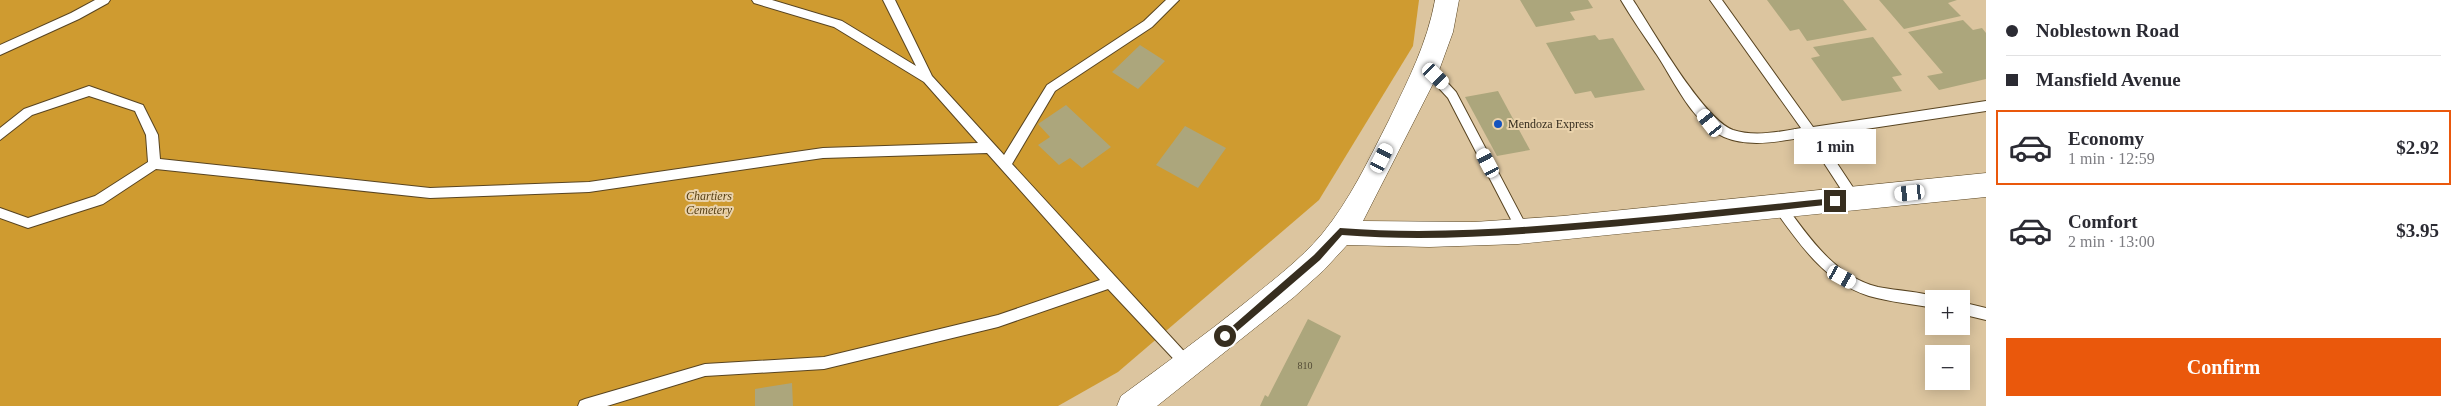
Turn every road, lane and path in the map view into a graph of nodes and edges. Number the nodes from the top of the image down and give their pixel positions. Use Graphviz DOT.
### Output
graph roads {
  1 [pos="104,0"];
  2 [pos="758,0"];
  3 [pos="889,0"];
  4 [pos="1172,0"];
  5 [pos="1447,0"];
  6 [pos="1627,0"];
  7 [pos="1716,0"];
  8 [pos="0,50"];
  9 [pos="1428,69"];
  10 [pos="928,79"];
  11 [pos="1986,106"];
  12 [pos="1810,132"];
  13 [pos="0,135"];
  14 [pos="990,148"];
  15 [pos="154,164"];
  16 [pos="1005,164"];
  17 [pos="1986,185"];
  18 [pos="1854,199"];
  19 [pos="1779,206"];
  20 [pos="0,213"];
  21 [pos="1523,231"];
  22 [pos="1340,232"];
  23 [pos="1110,282"];
  24 [pos="1925,300"];
  25 [pos="1970,310"];
  26 [pos="1986,314"];
  27 [pos="1188,365"];
  28 [pos="585,406"];
  29 [pos="1132,406"];
  1 -- 8 [label="lane"];
  2 -- 10 [label="lane"];
  3 -- 10 [label="lane"];
  4 -- 16 [label="lane"];
  5 -- 9 [label="main road"];
  6 -- 12 [label="lane"];
  7 -- 12 [label="lane"];
  9 -- 21 [label="lane"];
  9 -- 22 [label="main road"];
  10 -- 14 [label="lane"];
  11 -- 12 [label="lane"];
  12 -- 18 [label="lane"];
  13 -- 15 [label="lane"];
  14 -- 15 [label="lane"];
  14 -- 16 [label="lane"];
  15 -- 20 [label="lane"];
  16 -- 23 [label="lane"];
  17 -- 18 [label="main road"];
  18 -- 19 [label="main road"];
  19 -- 21 [label="main road"];
  19 -- 24 [label="lane"];
  21 -- 22 [label="main road"];
  22 -- 27 [label="main road"];
  23 -- 27 [label="lane"];
  23 -- 28 [label="lane"];
  25 -- 26 [label="lane"];
  27 -- 29 [label="main road"];
}
